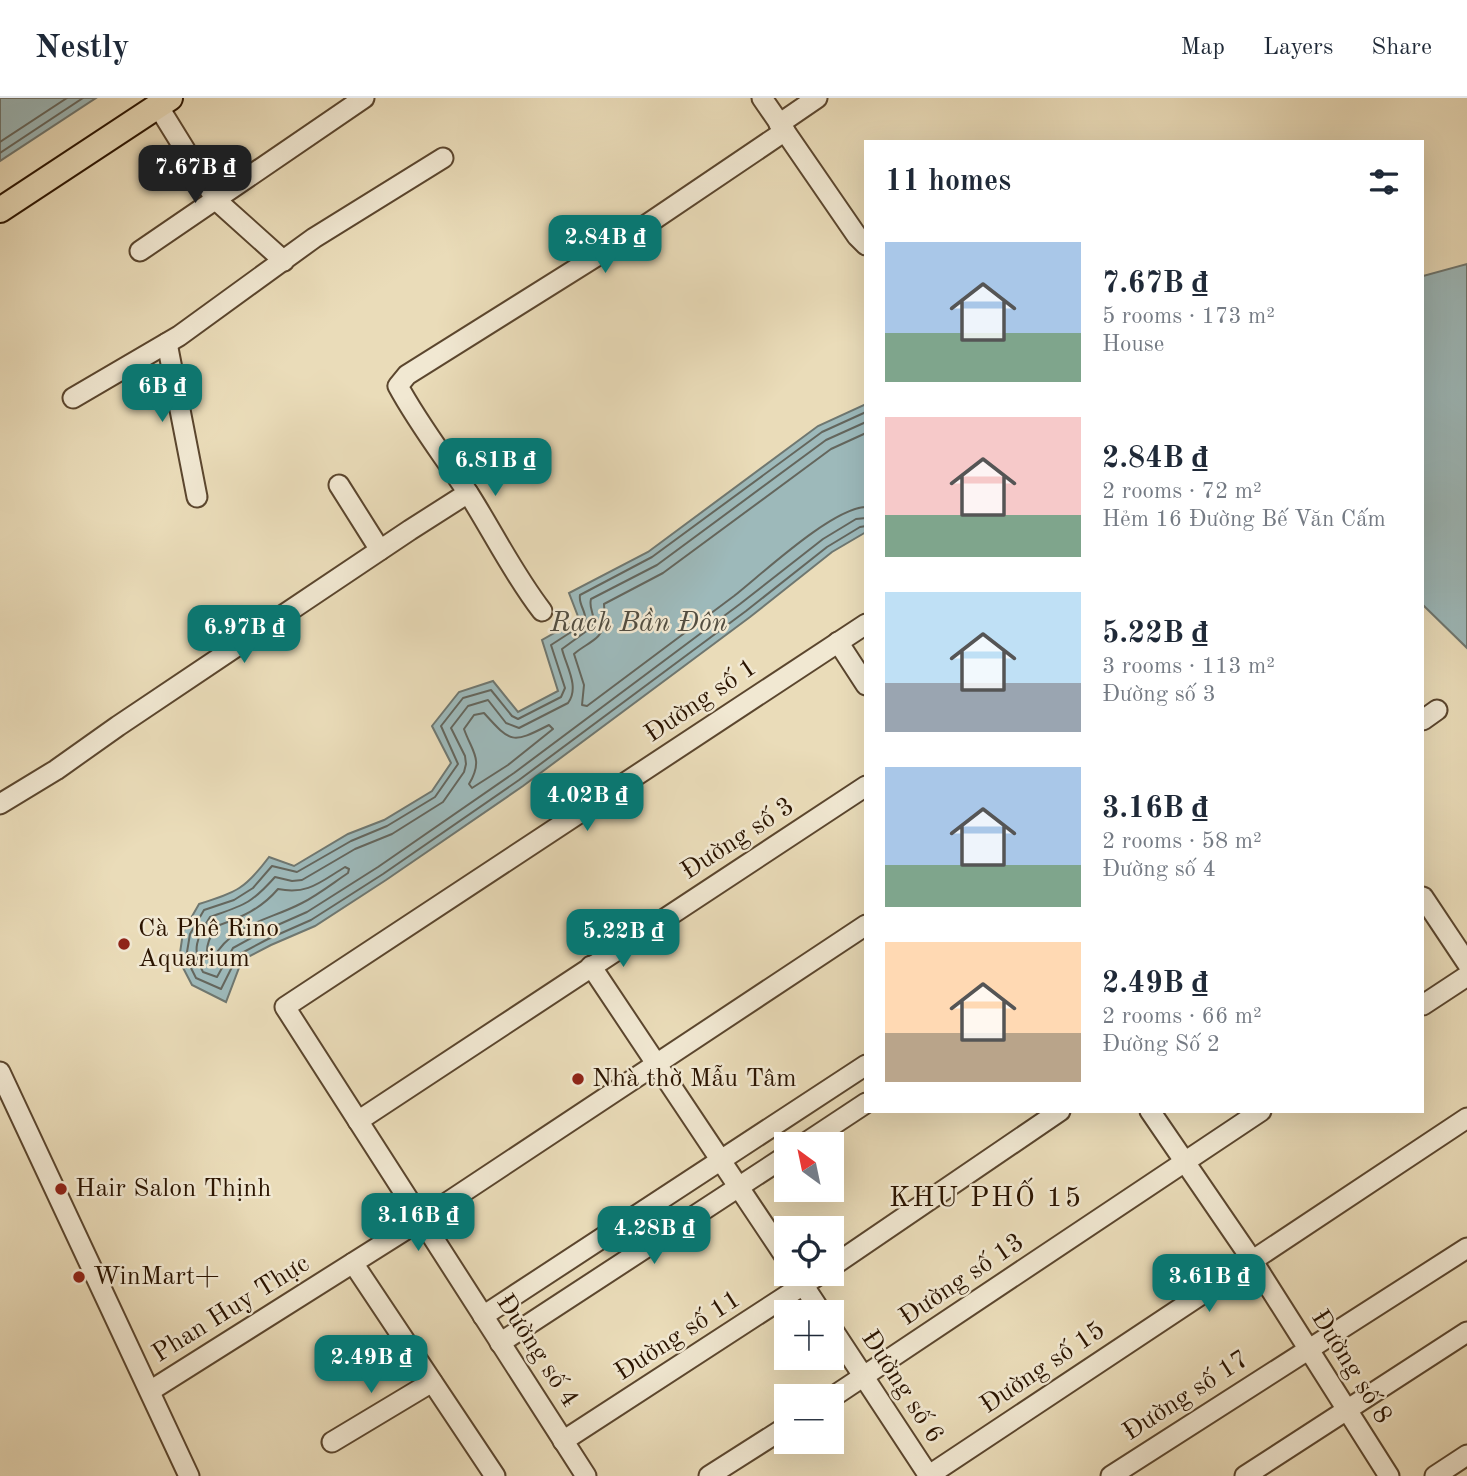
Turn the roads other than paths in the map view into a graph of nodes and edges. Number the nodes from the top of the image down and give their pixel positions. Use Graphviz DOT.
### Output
graph roads {
  1 [pos="364,98"];
  2 [pos="762,98"];
  3 [pos="817,98"];
  4 [pos="164,102"];
  5 [pos="782,128"];
  6 [pos="443,158"];
  7 [pos="216,200"];
  8 [pos="0,210"];
  9 [pos="864,243"];
  10 [pos="140,251"];
  11 [pos="284,261"];
  12 [pos="167,343"];
  13 [pos="74,398"];
  14 [pos="339,485"];
  15 [pos="468,493"];
  16 [pos="197,497"];
  17 [pos="380,550"];
  18 [pos="541,611"];
  19 [pos="864,625"];
  20 [pos="838,642"];
  21 [pos="864,682"];
  22 [pos="864,787"];
  23 [pos="0,804"];
  24 [pos="1424,898"];
  25 [pos="864,926"];
  26 [pos="1467,963"];
  27 [pos="591,966"];
  28 [pos="1467,976"];
  29 [pos="1424,1004"];
  30 [pos="285,1007"];
  31 [pos="657,1062"];
  32 [pos="864,1066"];
  33 [pos="0,1072"];
  34 [pos="864,1104"];
  35 [pos="1057,1113"];
  36 [pos="1151,1113"];
  37 [pos="1258,1113"];
  38 [pos="1467,1118"];
  39 [pos="358,1121"];
  40 [pos="822,1132"];
  41 [pos="722,1161"];
  42 [pos="1184,1161"];
  43 [pos="774,1164"];
  44 [pos="739,1188"];
  45 [pos="421,1220"];
  46 [pos="774,1240"];
  47 [pos="1467,1248"];
  48 [pos="844,1258"];
  49 [pos="1252,1261"];
  50 [pos="353,1263"];
  51 [pos="791,1286"];
  52 [pos="483,1316"];
  53 [pos="1467,1332"];
  54 [pos="500,1343"];
  55 [pos="844,1347"];
  56 [pos="1309,1350"];
  57 [pos="864,1377"];
  58 [pos="432,1382"];
  59 [pos="844,1390"];
  60 [pos="150,1391"];
  61 [pos="1347,1410"];
  62 [pos="774,1435"];
  63 [pos="563,1441"];
  64 [pos="332,1442"];
  65 [pos="1467,1455"];
  66 [pos="189,1476"];
  67 [pos="495,1476"];
  68 [pos="586,1476"];
  69 [pos="709,1476"];
  70 [pos="928,1476"];
  71 [pos="1111,1476"];
  72 [pos="1245,1476"];
  73 [pos="1389,1476"];
  74 [pos="1435,1476"];
  1 -- 7 [label="street"];
  2 -- 5 [label="street"];
  3 -- 5 [label="street"];
  4 -- 7 [label="street"];
  4 -- 8 [label="main road"];
  5 -- 9 [label="street"];
  5 -- 15 [label="street"];
  6 -- 11 [label="street"];
  7 -- 10 [label="street"];
  7 -- 11 [label="street"];
  11 -- 12 [label="street"];
  12 -- 13 [label="street"];
  12 -- 16 [label="street"];
  14 -- 17 [label="street"];
  15 -- 17 [label="street"];
  15 -- 18 [label="street"];
  17 -- 23 [label="street"];
  19 -- 20 [label="street, Đường số 1"];
  20 -- 21 [label="street"];
  20 -- 30 [label="street, Đường số 1"];
  22 -- 27 [label="street, Đường số 3"];
  24 -- 26 [label="street"];
  25 -- 31 [label="street, Phan Huy Thực"];
  27 -- 31 [label="street"];
  27 -- 39 [label="street, Đường số 3"];
  28 -- 29 [label="street"];
  30 -- 39 [label="street, Đường số 4"];
  31 -- 41 [label="street"];
  31 -- 45 [label="street, Phan Huy Thực"];
  32 -- 41 [label="street"];
  33 -- 60 [label="street"];
  34 -- 40 [label="street"];
  35 -- 48 [label="street"];
  36 -- 42 [label="street, Đường số 8"];
  37 -- 42 [label="street, Đường số 13"];
  38 -- 49 [label="street, Đường số 15"];
  39 -- 45 [label="street, Đường số 4"];
  41 -- 44 [label="street"];
  41 -- 52 [label="street"];
  42 -- 49 [label="street, Đường số 8"];
  42 -- 57 [label="street, Đường số 13"];
  43 -- 44 [label="street"];
  44 -- 46 [label="street"];
  44 -- 54 [label="street"];
  45 -- 50 [label="street, Phan Huy Thực"];
  45 -- 52 [label="street, Đường số 4"];
  47 -- 56 [label="street, Đường số 17"];
  49 -- 56 [label="street, Đường số 8"];
  49 -- 70 [label="street, Đường số 15"];
  50 -- 58 [label="street"];
  50 -- 60 [label="street, Phan Huy Thực"];
  51 -- 63 [label="street, Đường số 11"];
  52 -- 54 [label="street, Đường số 4"];
  53 -- 61 [label="street"];
  54 -- 63 [label="street, Đường số 4"];
  55 -- 57 [label="street, Đường số 6"];
  56 -- 61 [label="street, Đường số 8"];
  56 -- 71 [label="street, Đường số 17"];
  57 -- 59 [label="street, Đường số 13"];
  57 -- 70 [label="street, Đường số 6"];
  58 -- 64 [label="street"];
  58 -- 67 [label="street"];
  60 -- 66 [label="street"];
  61 -- 72 [label="street"];
  61 -- 73 [label="street, Đường số 8"];
  62 -- 69 [label="street"];
  63 -- 68 [label="street, Đường số 4"];
  65 -- 74 [label="street"];
}
